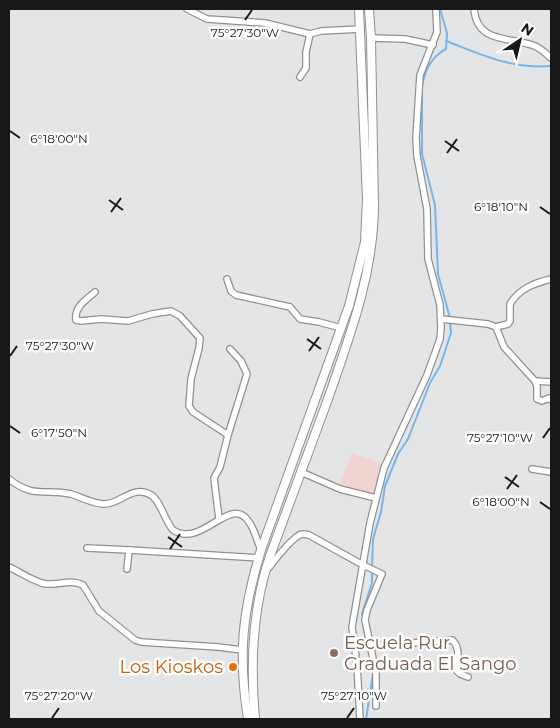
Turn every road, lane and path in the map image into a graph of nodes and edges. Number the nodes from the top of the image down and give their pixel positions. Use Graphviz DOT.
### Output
graph roads {
  1 [pos="187,9"];
  2 [pos="359,9"];
  3 [pos="369,9"];
  4 [pos="436,9"];
  5 [pos="474,9"];
  6 [pos="361,29"];
  7 [pos="310,34"];
  8 [pos="371,38"];
  9 [pos="433,45"];
  10 [pos="551,58"];
  11 [pos="300,77"];
  12 [pos="227,279"];
  13 [pos="551,279"];
  14 [pos="95,292"];
  15 [pos="444,319"];
  16 [pos="496,327"];
  17 [pos="341,328"];
  18 [pos="230,349"];
  19 [pos="535,381"];
  20 [pos="551,382"];
  21 [pos="551,400"];
  22 [pos="228,435"];
  23 [pos="532,469"];
  24 [pos="301,472"];
  25 [pos="551,472"];
  26 [pos="9,479"];
  27 [pos="376,498"];
  28 [pos="219,520"];
  29 [pos="87,548"];
  30 [pos="129,550"];
  31 [pos="260,554"];
  32 [pos="363,565"];
  33 [pos="9,567"];
  34 [pos="127,569"];
  35 [pos="264,573"];
  36 [pos="372,646"];
  37 [pos="242,650"];
  38 [pos="468,677"];
  39 [pos="376,706"];
  40 [pos="248,719"];
  41 [pos="255,719"];
  42 [pos="360,719"];
  1 -- 7 [label="street"];
  2 -- 6 [label="highway"];
  3 -- 8 [label="highway"];
  4 -- 9 [label="street"];
  5 -- 10 [label="street"];
  6 -- 7 [label="street"];
  6 -- 17 [label="highway"];
  7 -- 11 [label="street"];
  8 -- 9 [label="street"];
  8 -- 24 [label="highway"];
  9 -- 15 [label="street"];
  12 -- 17 [label="street"];
  13 -- 16 [label="street"];
  14 -- 22 [label="street"];
  15 -- 16 [label="street"];
  15 -- 27 [label="street"];
  16 -- 19 [label="street"];
  17 -- 31 [label="highway"];
  18 -- 22 [label="street"];
  19 -- 20 [label="street"];
  19 -- 21 [label="street"];
  22 -- 28 [label="street"];
  23 -- 25 [label="street"];
  24 -- 27 [label="street"];
  24 -- 35 [label="highway"];
  26 -- 28 [label="street"];
  27 -- 32 [label="street"];
  28 -- 31 [label="street"];
  29 -- 30 [label="street"];
  30 -- 31 [label="street"];
  30 -- 34 [label="street"];
  31 -- 37 [label="highway"];
  32 -- 35 [label="street"];
  32 -- 36 [label="street"];
  32 -- 42 [label="street"];
  33 -- 37 [label="street"];
  35 -- 41 [label="highway"];
  36 -- 38 [label="street"];
  36 -- 39 [label="street"];
  37 -- 40 [label="highway"];
}
